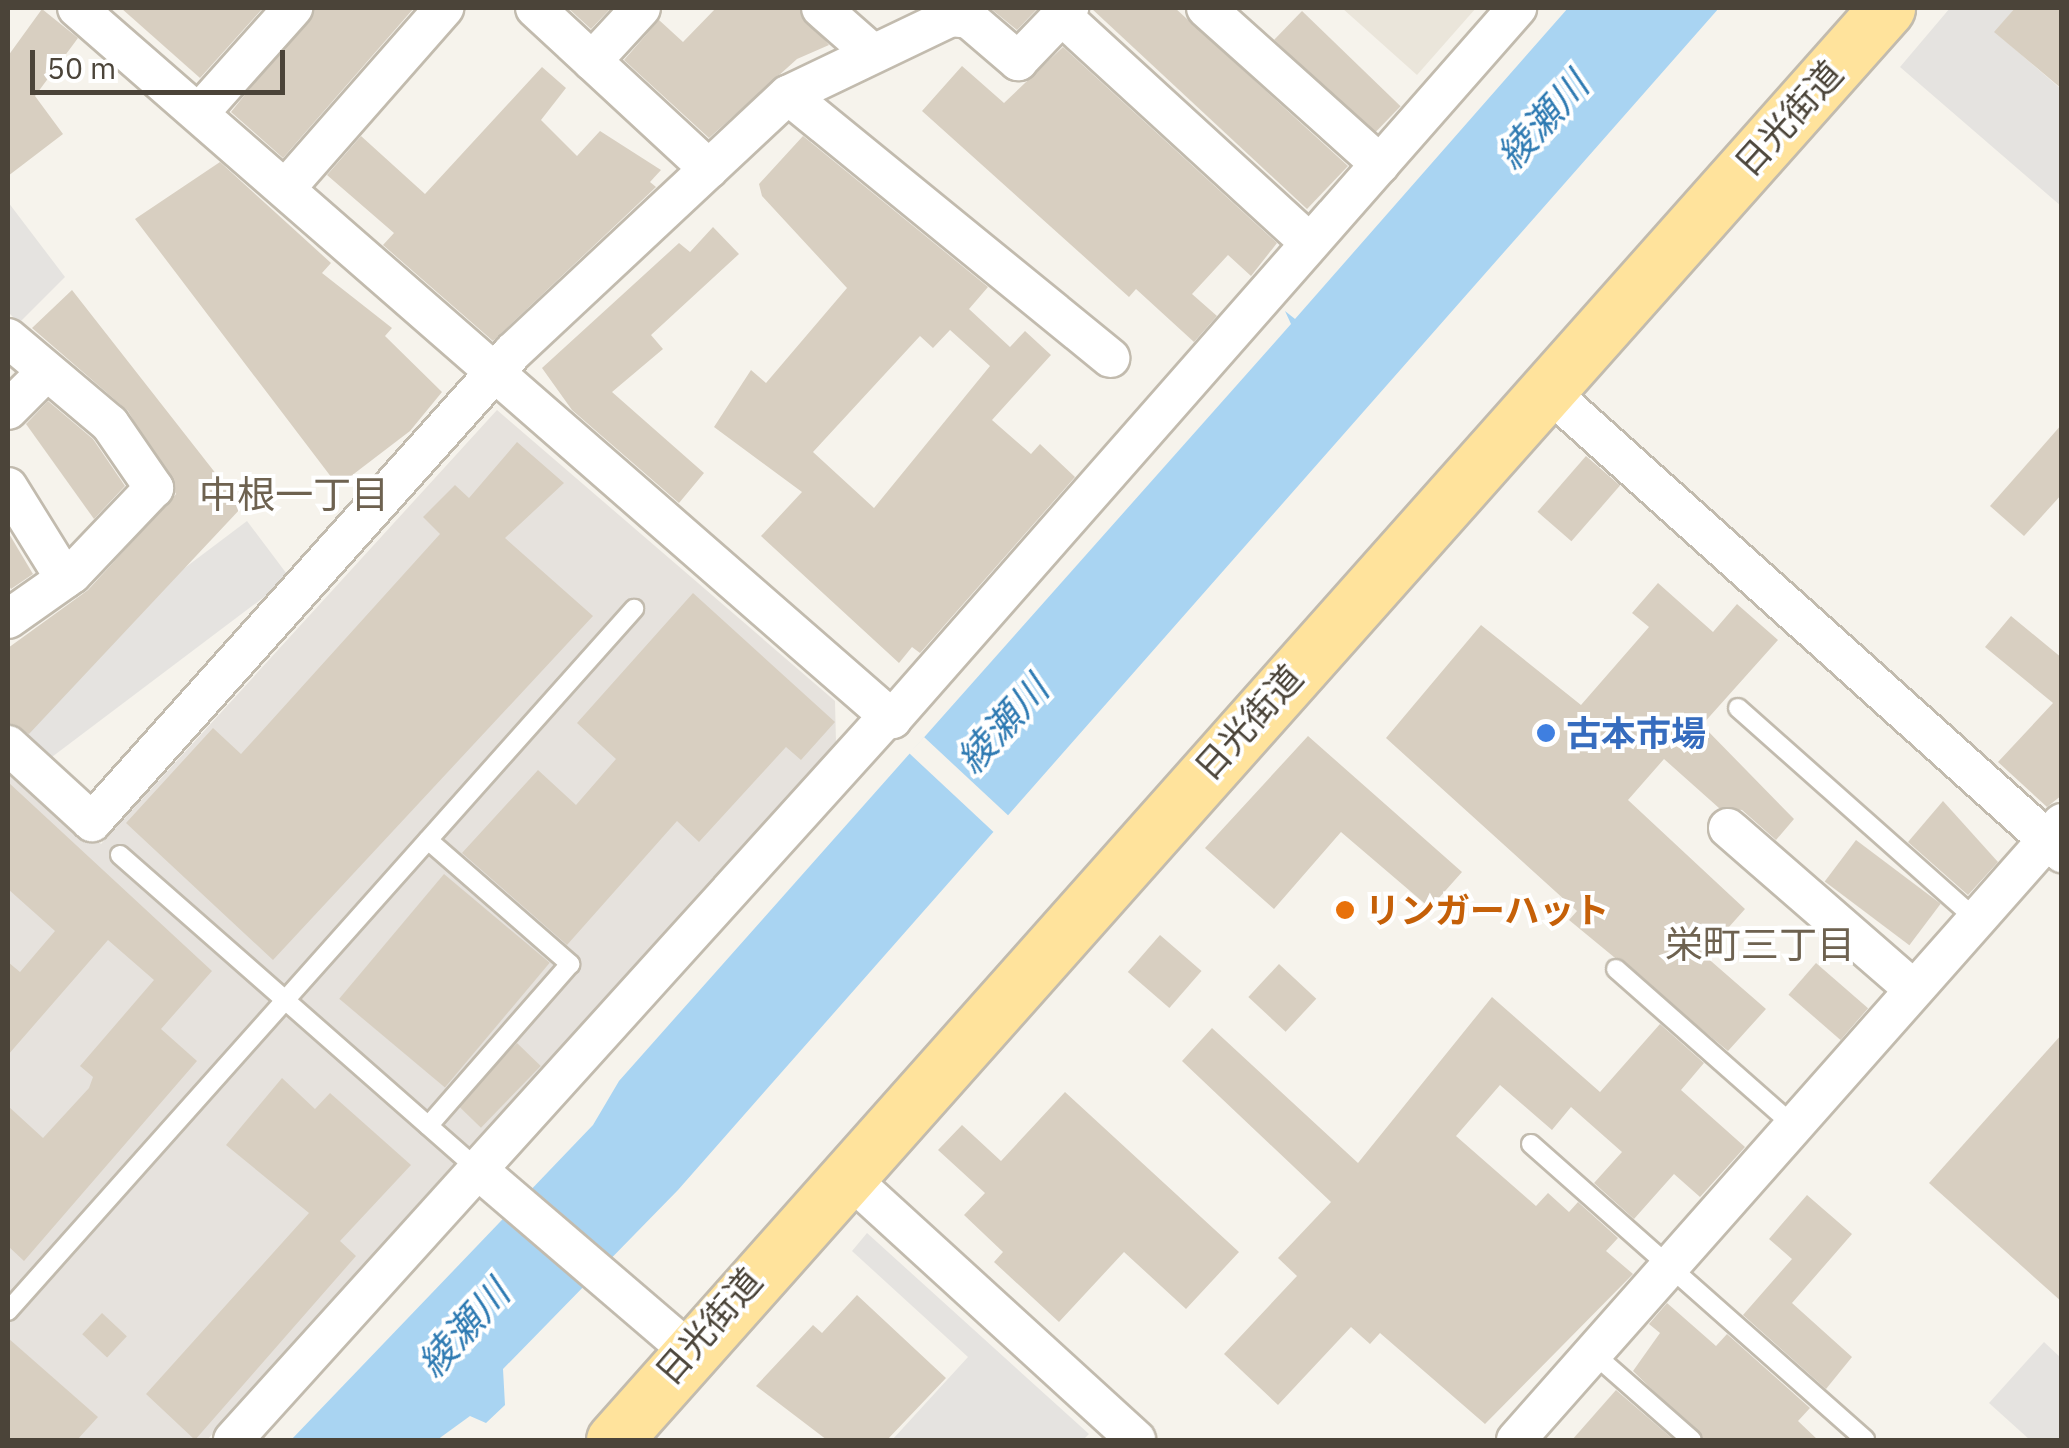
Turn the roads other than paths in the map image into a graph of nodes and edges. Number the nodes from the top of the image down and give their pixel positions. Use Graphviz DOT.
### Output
graph roads {
  1 [pos="78,8"];
  2 [pos="293,8"];
  3 [pos="444,8"];
  4 [pos="534,8"];
  5 [pos="641,8"];
  6 [pos="820,8"];
  7 [pos="1206,8"];
  8 [pos="1517,8"];
  9 [pos="1887,8"];
  10 [pos="1065,12"];
  11 [pos="871,52"];
  12 [pos="592,61"];
  13 [pos="788,95"];
  14 [pos="200,112"];
  15 [pos="1380,164"];
  16 [pos="708,169"];
  17 [pos="286,188"];
  18 [pos="1310,243"];
  19 [pos="8,338"];
  20 [pos="1110,358"];
  21 [pos="46,372"];
  22 [pos="494,372"];
  23 [pos="1547,390"];
  24 [pos="8,410"];
  25 [pos="8,487"];
  26 [pos="64,580"];
  27 [pos="634,609"];
  28 [pos="8,618"];
  29 [pos="1738,708"];
  30 [pos="888,716"];
  31 [pos="8,745"];
  32 [pos="1728,828"];
  33 [pos="2056,838"];
  34 [pos="428,840"];
  35 [pos="120,854"];
  36 [pos="1976,919"];
  37 [pos="1616,969"];
  38 [pos="1914,989"];
  39 [pos="285,1000"];
  40 [pos="428,1126"];
  41 [pos="1795,1127"];
  42 [pos="1531,1144"];
  43 [pos="477,1169"];
  44 [pos="844,1172"];
  45 [pos="1674,1266"];
  46 [pos="8,1311"];
  47 [pos="687,1349"];
  48 [pos="1594,1354"];
  49 [pos="233,1440"];
  50 [pos="614,1440"];
  51 [pos="1136,1440"];
  52 [pos="1516,1440"];
  53 [pos="1692,1440"];
  54 [pos="1865,1440"];
  1 -- 14 [label="street"];
  2 -- 14 [label="street"];
  3 -- 17 [label="street"];
  4 -- 12 [label="street"];
  5 -- 12 [label="street"];
  6 -- 11 [label="street"];
  7 -- 15 [label="street"];
  8 -- 15 [label="street"];
  9 -- 23 [label="main road, 日光街道"];
  10 -- 11 [label="street"];
  10 -- 18 [label="street"];
  11 -- 13 [label="street"];
  12 -- 16 [label="street"];
  13 -- 16 [label="street"];
  13 -- 20 [label="street"];
  14 -- 17 [label="street"];
  15 -- 18 [label="street"];
  16 -- 22 [label="street"];
  17 -- 22 [label="street"];
  18 -- 30 [label="street"];
  19 -- 21 [label="street"];
  21 -- 24 [label="street"];
  21 -- 26 [label="street"];
  22 -- 30 [label="street"];
  22 -- 31 [label="street"];
  23 -- 33 [label="street"];
  23 -- 44 [label="main road, 日光街道"];
  25 -- 26 [label="street"];
  26 -- 28 [label="street"];
  27 -- 34 [label="lane"];
  29 -- 36 [label="lane"];
  30 -- 43 [label="street"];
  32 -- 38 [label="street"];
  33 -- 36 [label="street"];
  34 -- 39 [label="lane"];
  34 -- 40 [label="lane"];
  35 -- 39 [label="lane"];
  36 -- 38 [label="street"];
  37 -- 41 [label="lane"];
  38 -- 41 [label="street"];
  39 -- 40 [label="lane"];
  39 -- 46 [label="lane"];
  40 -- 43 [label="lane"];
  41 -- 45 [label="street"];
  42 -- 45 [label="lane"];
  43 -- 47 [label="street"];
  43 -- 49 [label="street"];
  44 -- 47 [label="main road, 日光街道"];
  44 -- 51 [label="street"];
  45 -- 48 [label="street"];
  45 -- 54 [label="lane"];
  47 -- 50 [label="main road, 日光街道"];
  48 -- 52 [label="street"];
  48 -- 53 [label="lane"];
}
